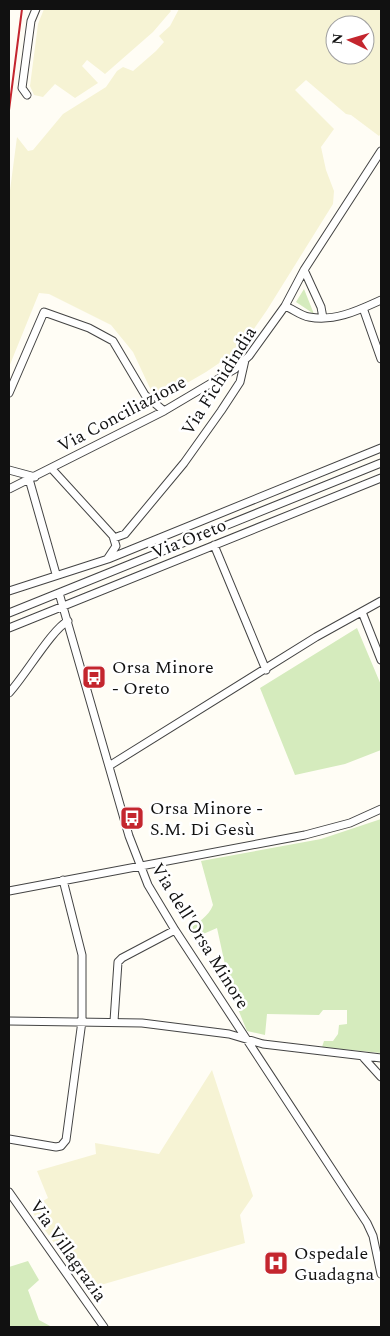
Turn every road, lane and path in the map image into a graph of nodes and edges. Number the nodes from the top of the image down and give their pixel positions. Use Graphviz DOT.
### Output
graph roads {
  1 [pos="36,9"];
  2 [pos="27,95"];
  3 [pos="380,155"];
  4 [pos="304,270"];
  5 [pos="381,300"];
  6 [pos="284,306"];
  7 [pos="363,308"];
  8 [pos="323,318"];
  9 [pos="381,359"];
  10 [pos="245,360"];
  11 [pos="9,393"];
  12 [pos="164,411"];
  13 [pos="381,448"];
  14 [pos="381,463"];
  15 [pos="51,468"];
  16 [pos="9,470"];
  17 [pos="32,478"];
  18 [pos="381,478"];
  19 [pos="9,489"];
  20 [pos="114,538"];
  21 [pos="214,545"];
  22 [pos="108,559"];
  23 [pos="56,574"];
  24 [pos="9,591"];
  25 [pos="59,593"];
  26 [pos="381,601"];
  27 [pos="63,606"];
  28 [pos="362,612"];
  29 [pos="9,613"];
  30 [pos="68,621"];
  31 [pos="9,628"];
  32 [pos="381,660"];
  33 [pos="266,670"];
  34 [pos="9,693"];
  35 [pos="110,766"];
  36 [pos="381,809"];
  37 [pos="139,865"];
  38 [pos="63,880"];
  39 [pos="9,891"];
  40 [pos="174,930"];
  41 [pos="9,1021"];
  42 [pos="82,1021"];
  43 [pos="114,1021"];
  44 [pos="246,1040"];
  45 [pos="362,1056"];
  46 [pos="381,1058"];
  47 [pos="381,1077"];
  48 [pos="9,1139"];
  49 [pos="9,1192"];
  50 [pos="373,1236"];
  51 [pos="381,1246"];
  52 [pos="381,1274"];
  53 [pos="104,1327"];
  1 -- 2 [label="street"];
  3 -- 4 [label="street, Via Fichidindia"];
  4 -- 6 [label="street, Via Fichidindia"];
  4 -- 8 [label="street"];
  5 -- 7 [label="street"];
  6 -- 8 [label="street"];
  6 -- 10 [label="street, Via Fichidindia"];
  7 -- 8 [label="street"];
  7 -- 9 [label="street"];
  10 -- 12 [label="street, Via Conciliazione"];
  10 -- 20 [label="street, Via Fichidindia"];
  11 -- 12 [label="street"];
  12 -- 15 [label="street, Via Conciliazione"];
  13 -- 22 [label="street, Via Oreto"];
  14 -- 25 [label="street, Via Oreto"];
  15 -- 17 [label="street, Via Conciliazione"];
  15 -- 20 [label="street"];
  16 -- 17 [label="street"];
  17 -- 19 [label="street, Via Conciliazione"];
  17 -- 23 [label="street"];
  18 -- 21 [label="street, Via Oreto"];
  20 -- 22 [label="street"];
  21 -- 27 [label="street, Via Oreto"];
  21 -- 33 [label="street"];
  22 -- 23 [label="street, Via Oreto"];
  23 -- 24 [label="street, Via Oreto"];
  25 -- 27 [label="street, Via dell'Orsa Minore"];
  25 -- 29 [label="street, Via Oreto"];
  26 -- 28 [label="street"];
  27 -- 30 [label="street, Via dell'Orsa Minore"];
  27 -- 31 [label="street, Via Oreto"];
  28 -- 32 [label="street"];
  28 -- 33 [label="street"];
  30 -- 34 [label="street"];
  30 -- 35 [label="street, Via dell'Orsa Minore"];
  33 -- 35 [label="street"];
  35 -- 37 [label="street, Via dell'Orsa Minore"];
  36 -- 37 [label="street"];
  37 -- 38 [label="street"];
  37 -- 40 [label="street, Via dell'Orsa Minore"];
  38 -- 39 [label="street"];
  38 -- 42 [label="street"];
  40 -- 43 [label="street"];
  40 -- 44 [label="street, Via dell'Orsa Minore"];
  41 -- 42 [label="street"];
  42 -- 43 [label="street"];
  42 -- 48 [label="street"];
  43 -- 44 [label="street"];
  44 -- 45 [label="street"];
  44 -- 50 [label="street, Via dell'Orsa Minore"];
  45 -- 46 [label="street"];
  45 -- 47 [label="street"];
  49 -- 53 [label="street, Via Villagrazia"];
  50 -- 51 [label="street"];
  50 -- 52 [label="street"];
}
